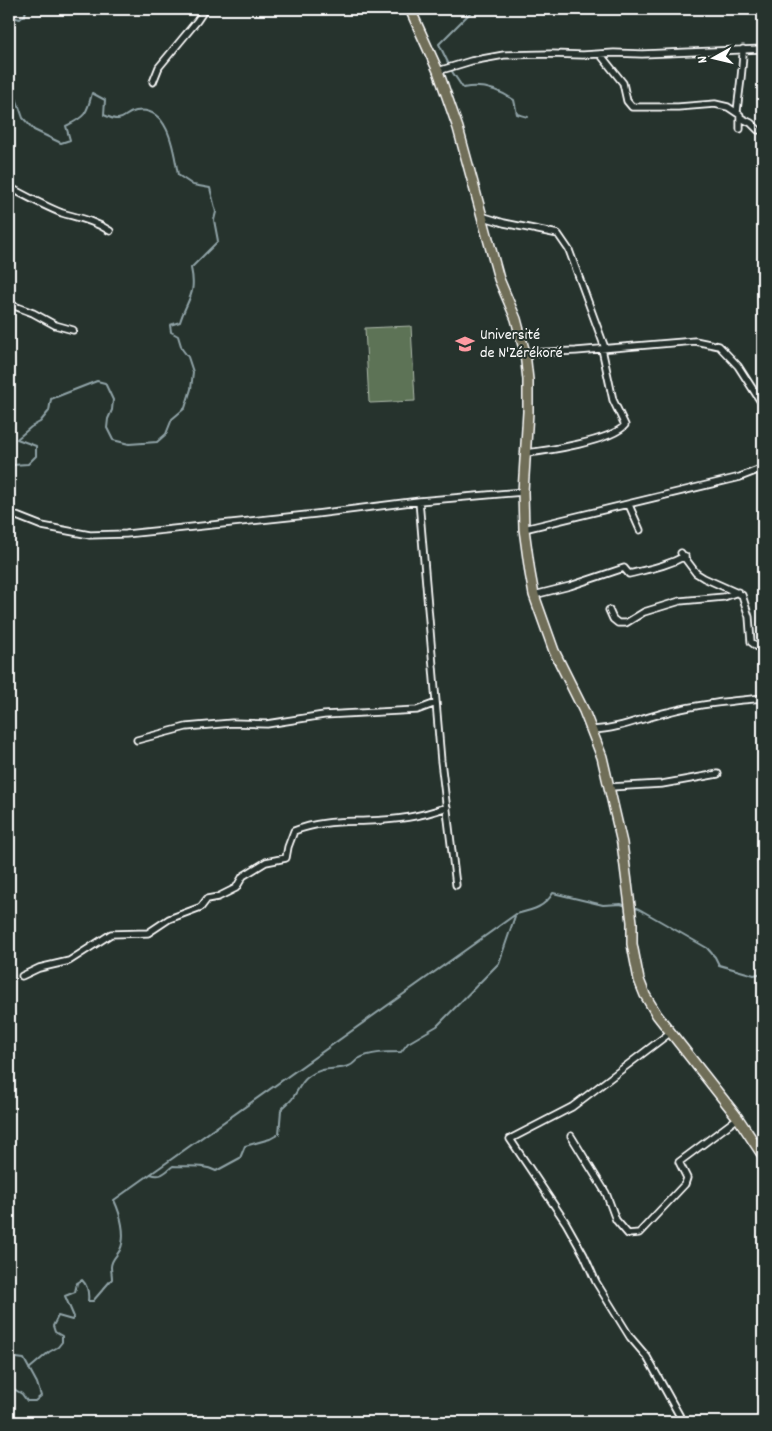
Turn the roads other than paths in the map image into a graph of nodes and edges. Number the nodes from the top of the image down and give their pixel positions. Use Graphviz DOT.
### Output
graph roads {
  1 [pos="205,9"];
  2 [pos="410,9"];
  3 [pos="763,49"];
  4 [pos="743,50"];
  5 [pos="600,54"];
  6 [pos="438,71"];
  7 [pos="153,82"];
  8 [pos="739,115"];
  9 [pos="740,129"];
  10 [pos="758,130"];
  11 [pos="9,187"];
  12 [pos="481,216"];
  13 [pos="110,231"];
  14 [pos="9,304"];
  15 [pos="74,330"];
  16 [pos="603,349"];
  17 [pos="525,353"];
  18 [pos="763,405"];
  19 [pos="525,453"];
  20 [pos="763,468"];
  21 [pos="523,492"];
  22 [pos="419,501"];
  23 [pos="629,505"];
  24 [pos="10,514"];
  25 [pos="524,529"];
  26 [pos="640,530"];
  27 [pos="738,592"];
  28 [pos="534,594"];
  29 [pos="609,610"];
  30 [pos="763,651"];
  31 [pos="763,698"];
  32 [pos="436,702"];
  33 [pos="593,730"];
  34 [pos="137,740"];
  35 [pos="718,774"];
  36 [pos="610,787"];
  37 [pos="447,807"];
  38 [pos="456,885"];
  39 [pos="22,976"];
  40 [pos="671,1032"];
  41 [pos="738,1118"];
  42 [pos="571,1136"];
  43 [pos="763,1156"];
  44 [pos="683,1422"];
  1 -- 7 [label="street"];
  2 -- 6 [label="main road"];
  3 -- 4 [label="street"];
  4 -- 5 [label="street"];
  4 -- 8 [label="street"];
  5 -- 6 [label="street"];
  5 -- 8 [label="street"];
  6 -- 12 [label="main road"];
  8 -- 9 [label="street"];
  8 -- 10 [label="street"];
  11 -- 13 [label="street"];
  12 -- 16 [label="street"];
  12 -- 17 [label="main road"];
  14 -- 15 [label="street"];
  16 -- 17 [label="street"];
  16 -- 18 [label="street"];
  16 -- 19 [label="street"];
  17 -- 19 [label="main road"];
  19 -- 21 [label="main road"];
  20 -- 23 [label="street"];
  21 -- 22 [label="street"];
  21 -- 25 [label="main road"];
  22 -- 24 [label="street"];
  22 -- 32 [label="street"];
  23 -- 25 [label="street"];
  23 -- 26 [label="street"];
  25 -- 28 [label="main road"];
  27 -- 28 [label="street"];
  27 -- 29 [label="street"];
  27 -- 30 [label="street"];
  28 -- 33 [label="main road"];
  31 -- 33 [label="street"];
  32 -- 34 [label="street"];
  32 -- 37 [label="street"];
  33 -- 36 [label="main road"];
  35 -- 36 [label="street"];
  36 -- 40 [label="main road"];
  37 -- 38 [label="street"];
  37 -- 39 [label="street"];
  40 -- 41 [label="main road"];
  40 -- 44 [label="street"];
  41 -- 42 [label="street"];
  41 -- 43 [label="main road"];
}
